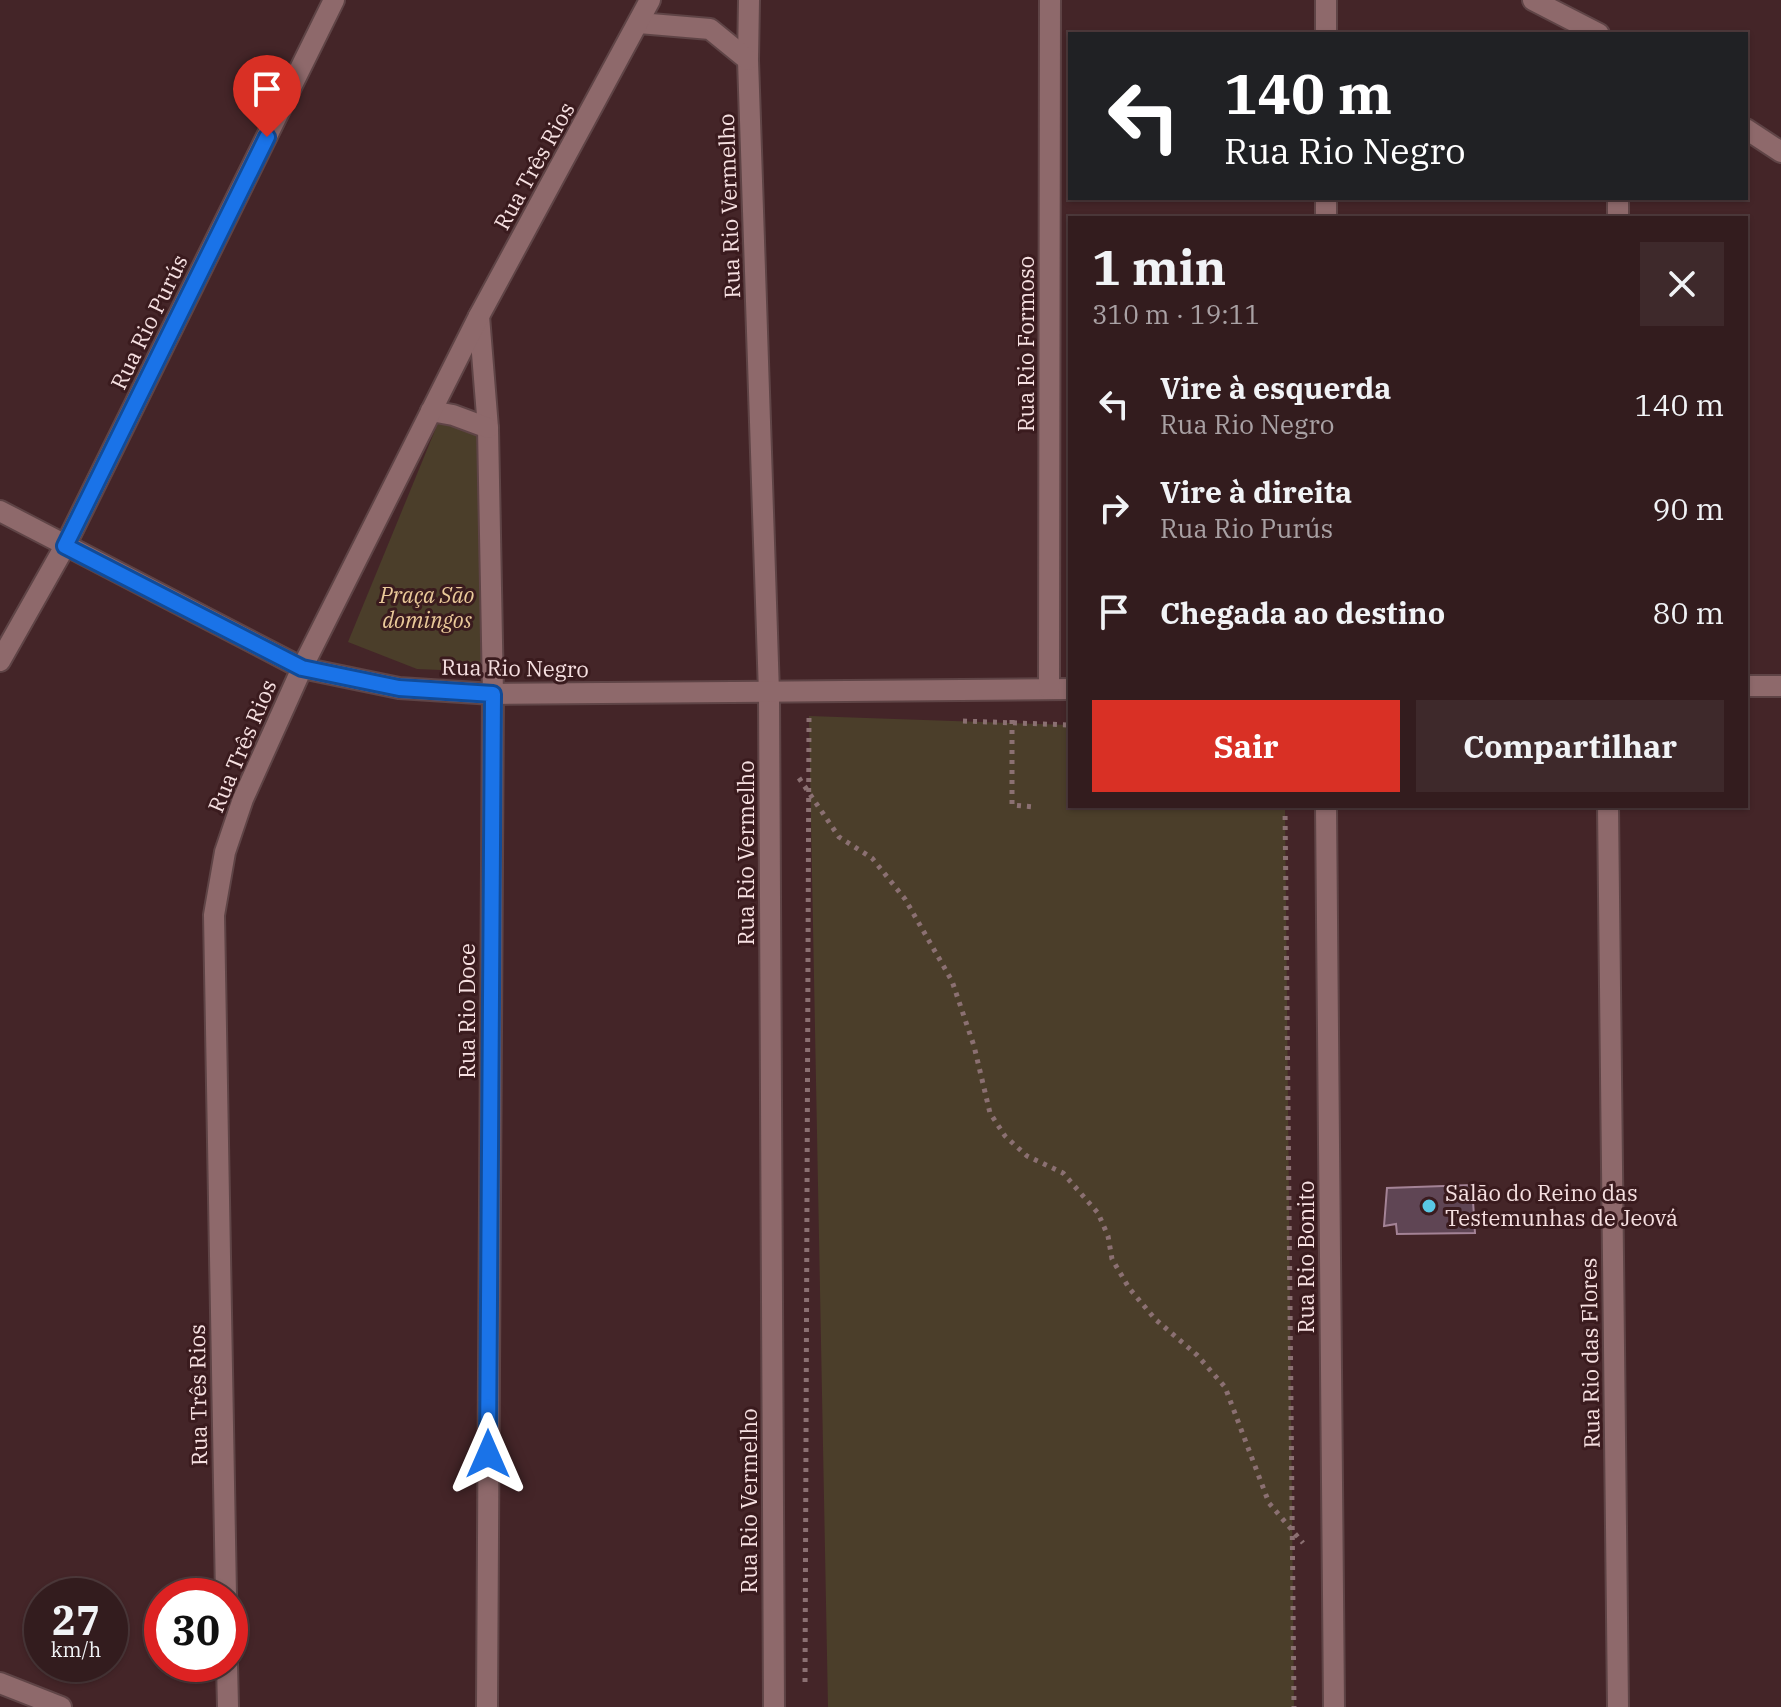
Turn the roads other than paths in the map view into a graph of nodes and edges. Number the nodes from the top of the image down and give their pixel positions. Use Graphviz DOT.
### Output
graph roads {
  1 [pos="334,0"];
  2 [pos="650,0"];
  3 [pos="749,0"];
  4 [pos="1050,0"];
  5 [pos="1326,0"];
  6 [pos="1533,0"];
  7 [pos="639,23"];
  8 [pos="1326,32"];
  9 [pos="1595,32"];
  10 [pos="748,60"];
  11 [pos="1748,130"];
  12 [pos="1781,152"];
  13 [pos="479,316"];
  14 [pos="431,411"];
  15 [pos="488,428"];
  16 [pos="0,511"];
  17 [pos="65,546"];
  18 [pos="0,661"];
  19 [pos="302,668"];
  20 [pos="1748,686"];
  21 [pos="1781,686"];
  22 [pos="1060,689"];
  23 [pos="769,693"];
  24 [pos="493,694"];
  25 [pos="1326,808"];
  26 [pos="1608,808"];
  27 [pos="226,1578"];
  28 [pos="227,1682"];
  29 [pos="0,1683"];
  30 [pos="61,1707"];
  31 [pos="228,1707"];
  32 [pos="487,1707"];
  33 [pos="774,1707"];
  34 [pos="1334,1707"];
  35 [pos="1618,1707"];
  1 -- 17 [label="street, Rua Rio Purús"];
  2 -- 7 [label="street, Rua Três Rios"];
  3 -- 10 [label="street, Rua Rio Vermelho"];
  4 -- 22 [label="street, Rua Rio Formoso"];
  5 -- 8 [label="street"];
  6 -- 9 [label="street"];
  7 -- 10 [label="street"];
  7 -- 13 [label="street, Rua Três Rios"];
  10 -- 23 [label="street, Rua Rio Vermelho"];
  11 -- 12 [label="street"];
  13 -- 14 [label="street, Rua Três Rios"];
  13 -- 15 [label="street, Rua Rio Doce"];
  14 -- 15 [label="street"];
  14 -- 19 [label="street, Rua Três Rios"];
  15 -- 24 [label="street, Rua Rio Doce"];
  16 -- 17 [label="street, Rua Rio Negro"];
  17 -- 18 [label="street, Rua Rio Purús"];
  17 -- 19 [label="street, Rua Rio Negro"];
  19 -- 24 [label="street, Rua Rio Negro"];
  19 -- 27 [label="street, Rua Três Rios"];
  20 -- 21 [label="street"];
  22 -- 23 [label="street, Rua Rio Negro"];
  23 -- 24 [label="street, Rua Rio Negro"];
  23 -- 33 [label="street, Rua Rio Vermelho"];
  24 -- 32 [label="street, Rua Rio Doce"];
  25 -- 34 [label="street, Rua Rio Bonito"];
  26 -- 35 [label="street, Rua Rio das Flores"];
  28 -- 31 [label="street"];
  29 -- 30 [label="street"];
}
